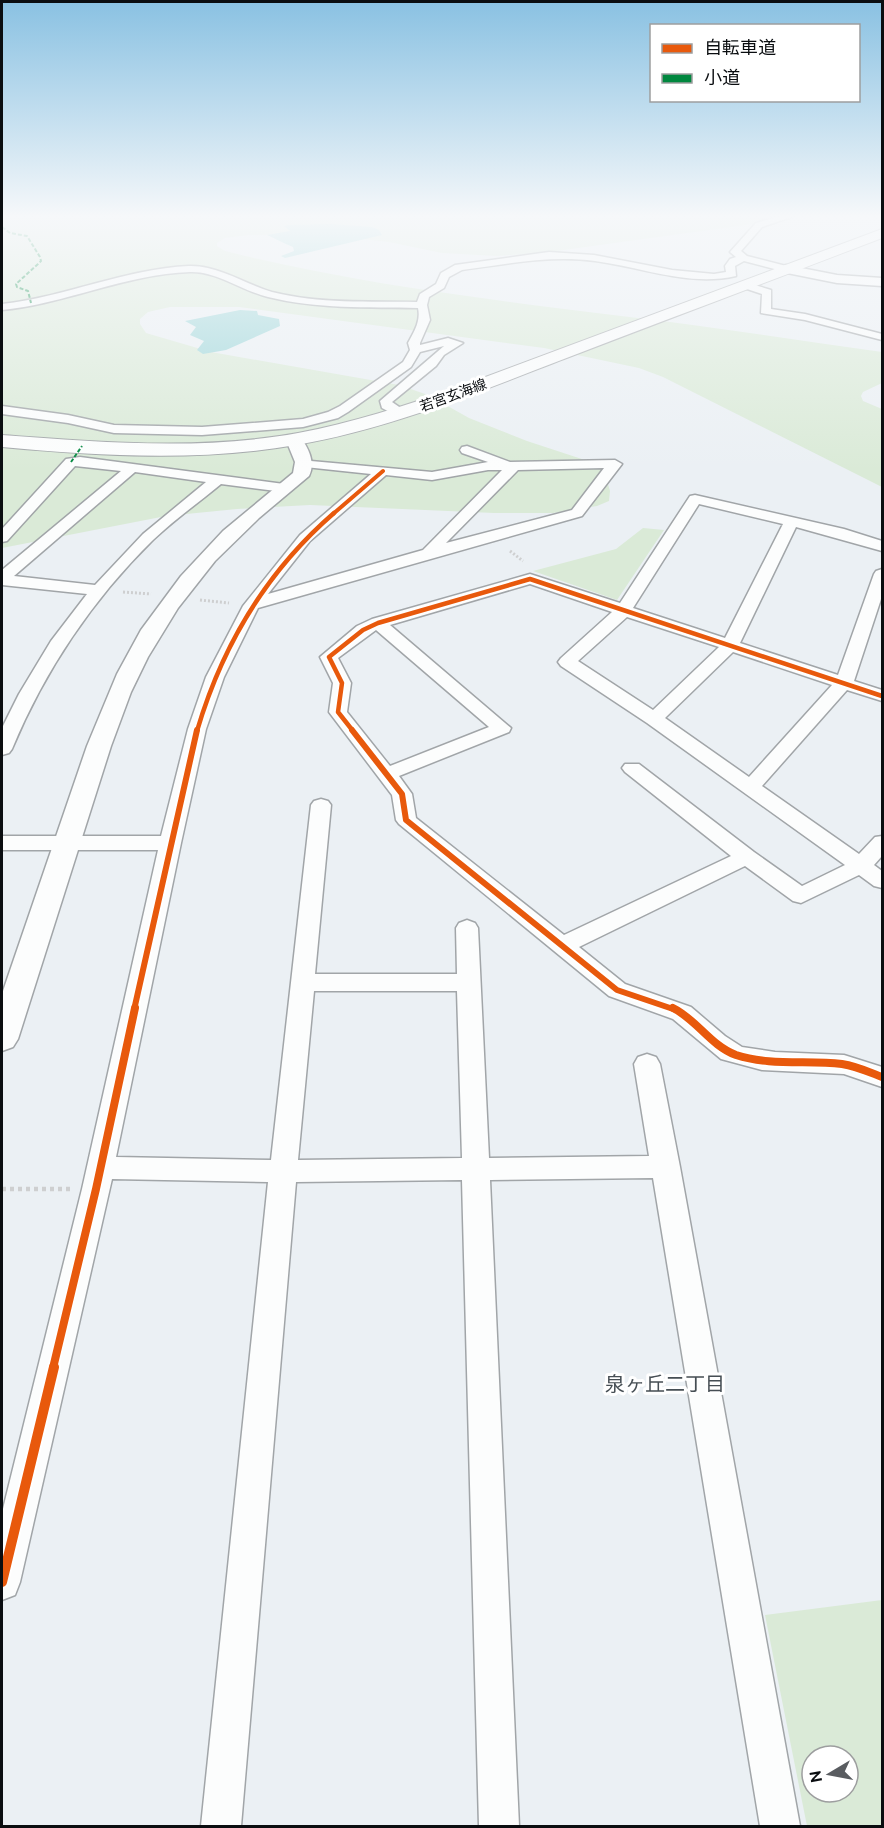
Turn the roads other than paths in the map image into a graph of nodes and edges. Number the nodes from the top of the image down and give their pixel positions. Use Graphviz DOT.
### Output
graph roads {
  1 [pos="45,299"];
  2 [pos="294,299"];
  3 [pos="423,299"];
  4 [pos="707,299"];
  5 [pos="766,299"];
  6 [pos="2,300"];
  7 [pos="31,303"];
  8 [pos="422,305"];
  9 [pos="2,307"];
  10 [pos="882,341"];
  11 [pos="416,350"];
  12 [pos="2,410"];
  13 [pos="402,413"];
  14 [pos="298,431"];
  15 [pos="2,441"];
  16 [pos="467,450"];
  17 [pos="305,463"];
  18 [pos="514,466"];
  19 [pos="132,468"];
  20 [pos="383,471"];
  21 [pos="219,478"];
  22 [pos="284,488"];
  23 [pos="791,523"];
  24 [pos="2,538"];
  25 [pos="882,546"];
  26 [pos="428,553"];
  27 [pos="882,574"];
  28 [pos="2,579"];
  29 [pos="98,591"];
  30 [pos="252,605"];
  31 [pos="623,611"];
  32 [pos="378,623"];
  33 [pos="730,646"];
  34 [pos="844,682"];
  35 [pos="882,696"];
  36 [pos="654,719"];
  37 [pos="2,749"];
  38 [pos="632,768"];
  39 [pos="387,774"];
  40 [pos="750,788"];
  41 [pos="321,805"];
  42 [pos="882,842"];
  43 [pos="2,843"];
  44 [pos="66,843"];
  45 [pos="170,843"];
  46 [pos="746,857"];
  47 [pos="861,866"];
  48 [pos="882,881"];
  49 [pos="466,928"];
  50 [pos="561,946"];
  51 [pos="469,982"];
  52 [pos="304,983"];
  53 [pos="2,1039"];
  54 [pos="646,1064"];
  55 [pos="882,1077"];
  56 [pos="666,1167"];
  57 [pos="476,1169"];
  58 [pos="283,1171"];
  59 [pos="98,1179"];
  60 [pos="2,1582"];
  61 [pos="221,1827"];
  62 [pos="499,1827"];
  63 [pos="780,1827"];
  1 -- 7 [label="street"];
  2 -- 8 [label="street"];
  3 -- 8 [label="street"];
  4 -- 13 [label="main road, 若宮玄海線"];
  5 -- 10 [label="street"];
  6 -- 7 [label="street"];
  7 -- 9 [label="street"];
  8 -- 11 [label="street"];
  11 -- 13 [label="street"];
  11 -- 14 [label="street"];
  12 -- 14 [label="street"];
  13 -- 14 [label="main road, 若宮玄海線"];
  14 -- 15 [label="main road, 若宮玄海線"];
  14 -- 17 [label="street"];
  16 -- 18 [label="street"];
  17 -- 20 [label="street"];
  17 -- 22 [label="street"];
  18 -- 20 [label="street"];
  18 -- 26 [label="street"];
  18 -- 26 [label="street"];
  19 -- 21 [label="street"];
  19 -- 24 [label="street"];
  19 -- 28 [label="street"];
  20 -- 30 [label="street"];
  21 -- 22 [label="street"];
  21 -- 29 [label="street"];
  22 -- 44 [label="street"];
  23 -- 25 [label="street"];
  23 -- 31 [label="street"];
  23 -- 33 [label="street"];
  26 -- 30 [label="street"];
  27 -- 34 [label="street"];
  28 -- 29 [label="street"];
  29 -- 37 [label="street"];
  30 -- 45 [label="street"];
  31 -- 32 [label="street"];
  31 -- 33 [label="street"];
  31 -- 36 [label="street"];
  32 -- 39 [label="street"];
  32 -- 39 [label="street"];
  33 -- 34 [label="street"];
  33 -- 36 [label="street"];
  34 -- 35 [label="street"];
  34 -- 40 [label="street"];
  36 -- 40 [label="street"];
  38 -- 46 [label="street"];
  39 -- 50 [label="street"];
  40 -- 47 [label="street"];
  41 -- 52 [label="street"];
  42 -- 47 [label="street"];
  43 -- 44 [label="street"];
  44 -- 45 [label="street"];
  44 -- 53 [label="street"];
  45 -- 59 [label="street"];
  46 -- 47 [label="street"];
  46 -- 50 [label="street"];
  47 -- 48 [label="street"];
  49 -- 51 [label="street"];
  50 -- 55 [label="street"];
  51 -- 52 [label="street"];
  51 -- 57 [label="street"];
  52 -- 58 [label="street"];
  54 -- 56 [label="street"];
  56 -- 57 [label="street"];
  56 -- 63 [label="street"];
  57 -- 58 [label="street"];
  57 -- 62 [label="street"];
  58 -- 59 [label="street"];
  58 -- 61 [label="street"];
  59 -- 60 [label="street"];
}
